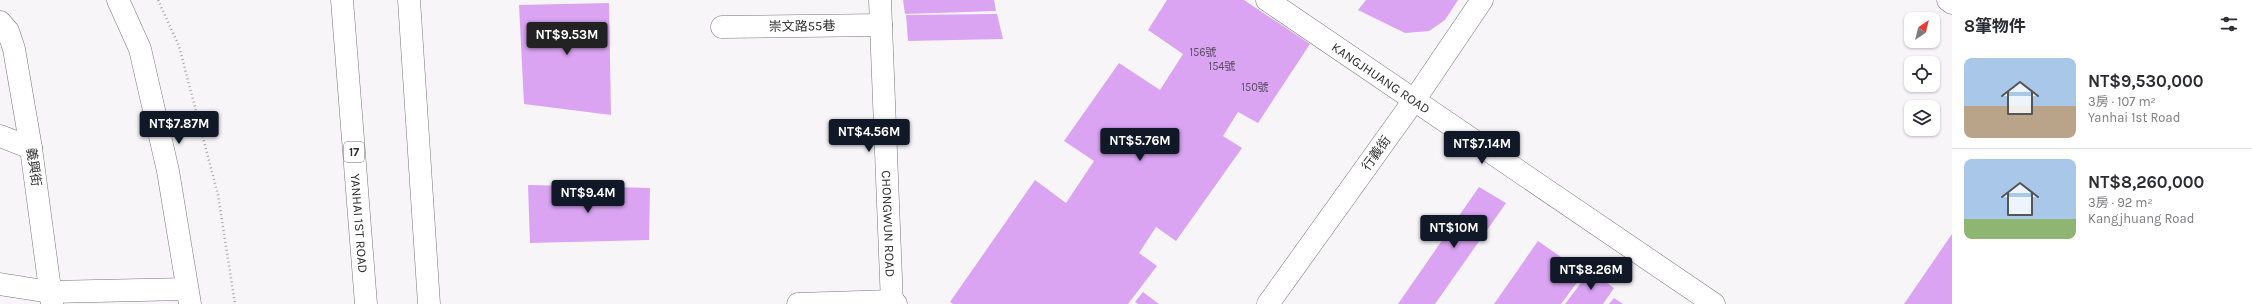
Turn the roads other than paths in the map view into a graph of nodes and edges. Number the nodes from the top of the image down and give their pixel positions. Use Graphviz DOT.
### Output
graph roads {
  1 [pos="118,0"];
  2 [pos="342,0"];
  3 [pos="409,0"];
  4 [pos="880,0"];
  5 [pos="1267,0"];
  6 [pos="1482,0"];
  7 [pos="1948,0"];
  8 [pos="1952,3"];
  9 [pos="0,22"];
  10 [pos="881,25"];
  11 [pos="722,27"];
  12 [pos="1415,99"];
  13 [pos="0,136"];
  14 [pos="31,148"];
  15 [pos="0,284"];
  16 [pos="188,297"];
  17 [pos="51,298"];
  18 [pos="894,303"];
  19 [pos="366,304"];
  20 [pos="429,304"];
  21 [pos="798,304"];
  22 [pos="1268,304"];
  23 [pos="1714,304"];
  1 -- 16 [label="street"];
  2 -- 19 [label="street, YANHAI 1ST ROAD / 17"];
  3 -- 20 [label="street"];
  4 -- 10 [label="street, CHONGWUN ROAD"];
  5 -- 12 [label="street, KANGJHUANG ROAD"];
  6 -- 12 [label="street, 行義街"];
  7 -- 8 [label="street"];
  9 -- 14 [label="street, 義興街"];
  10 -- 11 [label="street, 崇文路55巷"];
  10 -- 18 [label="street, CHONGWUN ROAD"];
  12 -- 22 [label="street, 行義街"];
  12 -- 23 [label="street, KANGJHUANG ROAD"];
  13 -- 14 [label="street"];
  14 -- 17 [label="street, 義興街"];
  15 -- 17 [label="street"];
  16 -- 17 [label="street"];
  18 -- 21 [label="street"];
}
